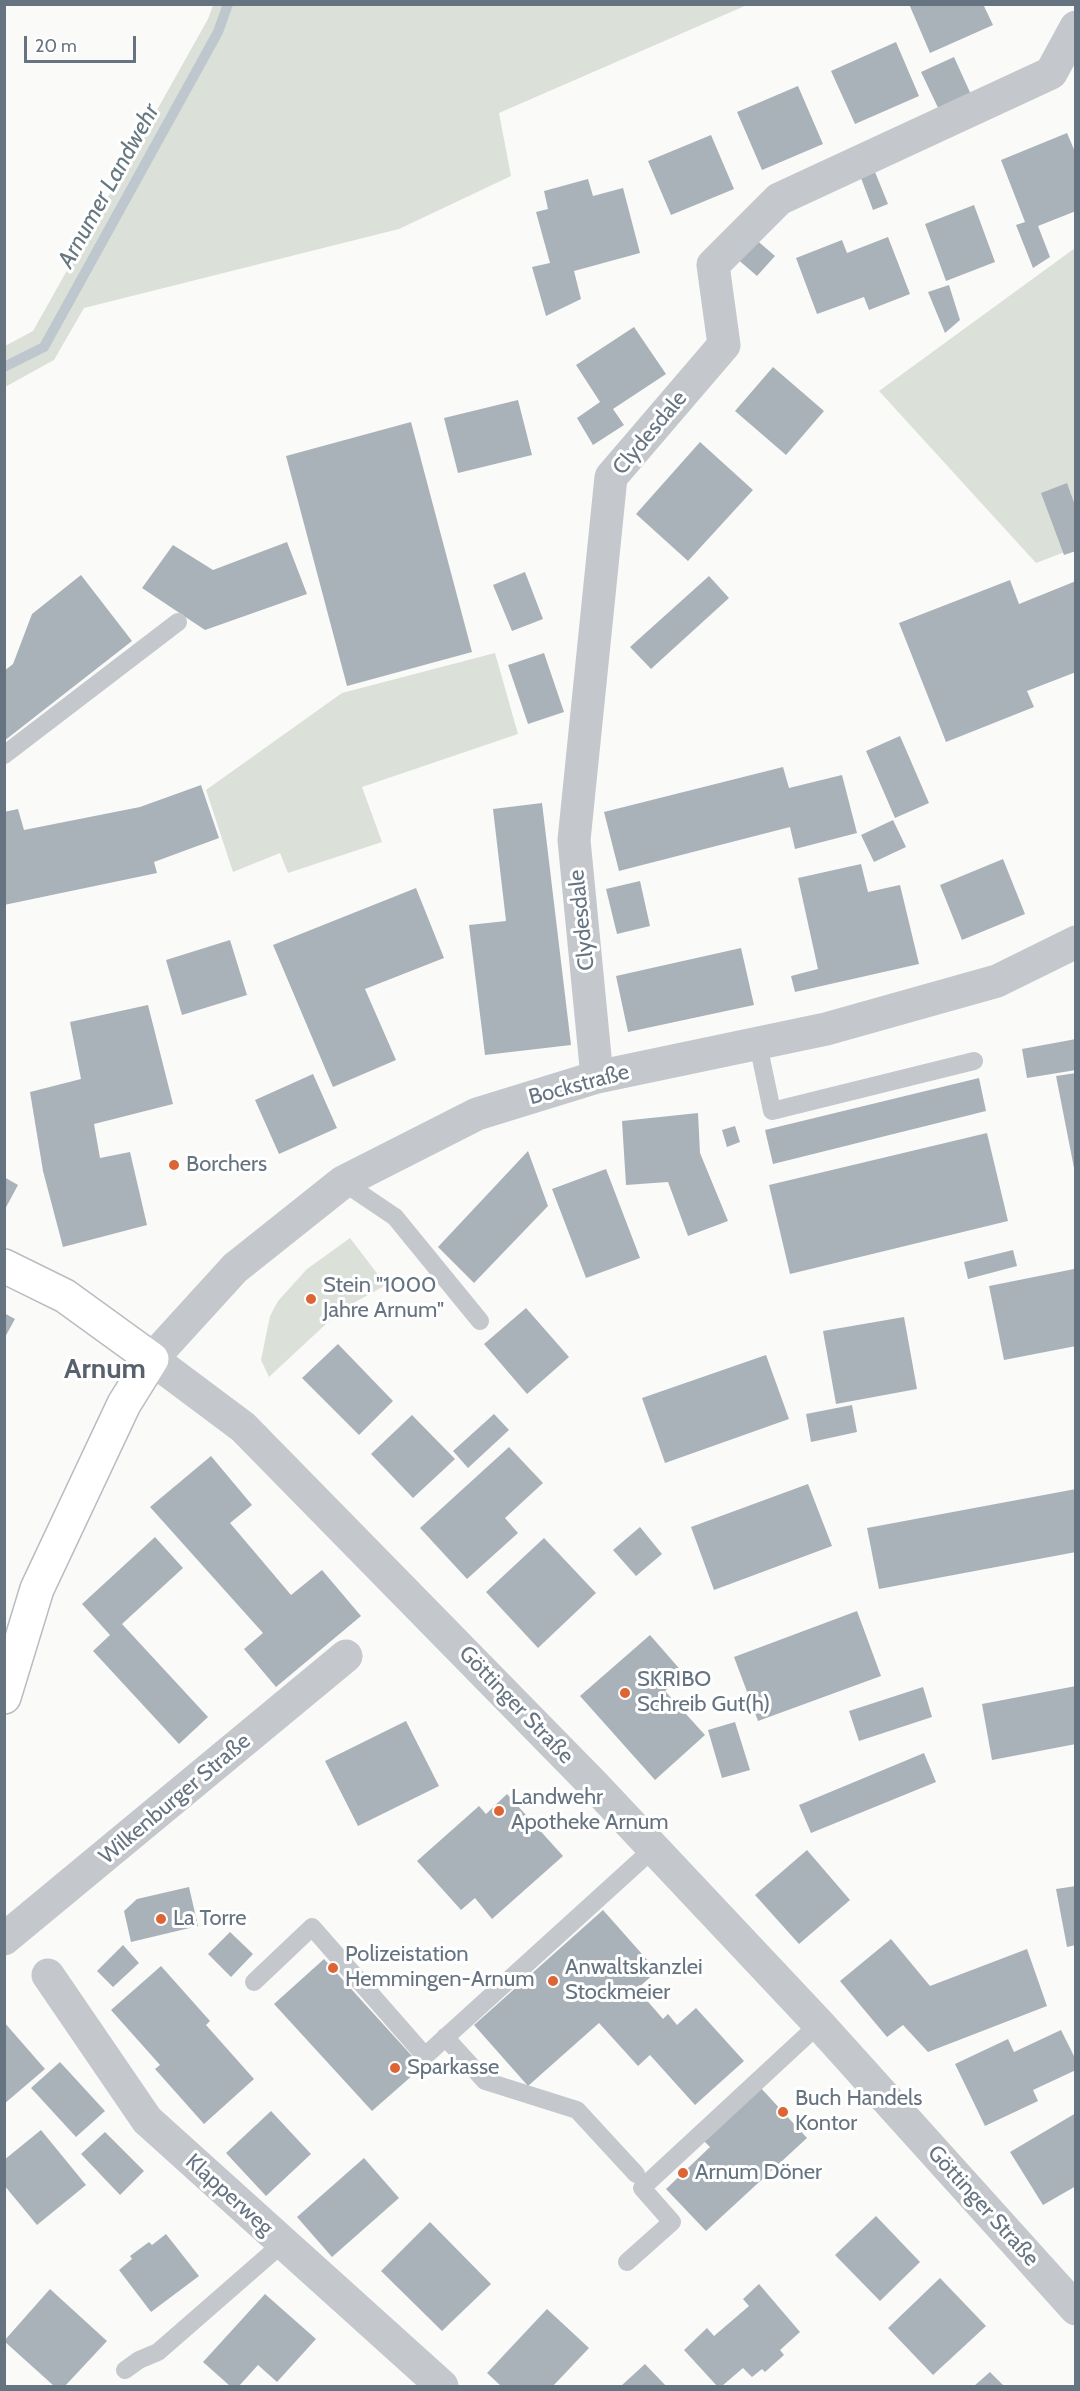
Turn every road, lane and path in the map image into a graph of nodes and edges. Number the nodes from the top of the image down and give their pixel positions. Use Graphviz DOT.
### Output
graph roads {
  1 [pos="1076,27"];
  2 [pos="178,622"];
  3 [pos="4,755"];
  4 [pos="1076,942"];
  5 [pos="758,1044"];
  6 [pos="974,1061"];
  7 [pos="597,1077"];
  8 [pos="343,1182"];
  9 [pos="4,1266"];
  10 [pos="480,1321"];
  11 [pos="152,1359"];
  12 [pos="346,1656"];
  13 [pos="4,1697"];
  14 [pos="654,1848"];
  15 [pos="4,1939"];
  16 [pos="48,1975"];
  17 [pos="254,1982"];
  18 [pos="819,2024"];
  19 [pos="445,2037"];
  20 [pos="636,2174"];
  21 [pos="283,2243"];
  22 [pos="627,2262"];
  23 [pos="1076,2308"];
  24 [pos="125,2370"];
  25 [pos="442,2386"];
  1 -- 7 [label="street, Clydesdale"];
  2 -- 3 [label="lane"];
  4 -- 5 [label="street, Bockstraße"];
  5 -- 6 [label="lane"];
  5 -- 7 [label="street, Bockstraße"];
  7 -- 8 [label="street, Bockstraße"];
  8 -- 10 [label="lane"];
  8 -- 11 [label="street, Bockstraße"];
  9 -- 11 [label="main road, Göttinger Straße"];
  11 -- 13 [label="main road"];
  11 -- 14 [label="street, Göttinger Straße"];
  12 -- 15 [label="street, Wilkenburger Straße"];
  14 -- 18 [label="street, Göttinger Straße"];
  14 -- 19 [label="lane"];
  16 -- 21 [label="street, Klapperweg"];
  17 -- 19 [label="lane"];
  18 -- 22 [label="lane"];
  18 -- 23 [label="street, Göttinger Straße"];
  19 -- 20 [label="lane"];
  21 -- 24 [label="lane"];
  21 -- 25 [label="street, Klapperweg"];
}
